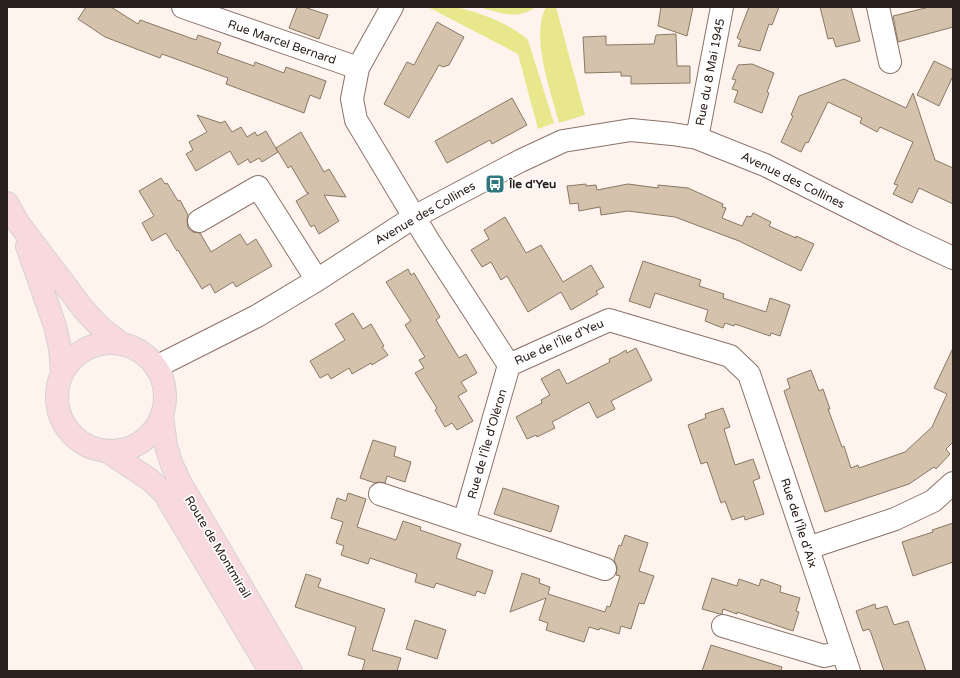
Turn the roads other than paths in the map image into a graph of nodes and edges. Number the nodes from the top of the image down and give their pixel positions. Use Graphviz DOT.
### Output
graph roads {
  1 [pos="183,7"];
  2 [pos="392,7"];
  3 [pos="722,7"];
  4 [pos="878,7"];
  5 [pos="890,62"];
  6 [pos="358,68"];
  7 [pos="697,138"];
  8 [pos="7,203"];
  9 [pos="414,217"];
  10 [pos="199,221"];
  11 [pos="19,224"];
  12 [pos="953,258"];
  13 [pos="317,280"];
  14 [pos="122,344"];
  15 [pos="509,365"];
  16 [pos="156,366"];
  17 [pos="62,373"];
  18 [pos="749,374"];
  19 [pos="162,415"];
  20 [pos="108,452"];
  21 [pos="953,483"];
  22 [pos="380,494"];
  23 [pos="464,522"];
  24 [pos="808,548"];
  25 [pos="605,569"];
  26 [pos="723,626"];
  27 [pos="845,662"];
  28 [pos="270,671"];
  29 [pos="291,671"];
  1 -- 6 [label="street, Rue Marcel Bernard"];
  2 -- 6 [label="street, Rue de l'Île d'Yeu"];
  3 -- 7 [label="street, Rue du 8 Mai 1945"];
  4 -- 5 [label="street"];
  6 -- 9 [label="street, Rue de l'Île d'Yeu"];
  7 -- 9 [label="street, Avenue des Collines"];
  7 -- 12 [label="street, Avenue des Collines"];
  8 -- 11 [label="main road"];
  9 -- 13 [label="street, Avenue des Collines"];
  9 -- 15 [label="street, Rue de l'Île d'Yeu"];
  10 -- 13 [label="street"];
  11 -- 14 [label="main road"];
  11 -- 17 [label="main road"];
  13 -- 16 [label="street, Avenue des Collines"];
  14 -- 16 [label="main road"];
  14 -- 17 [label="main road"];
  15 -- 18 [label="street, Rue de l'Île d'Yeu"];
  15 -- 23 [label="street, Rue de l'Île d'Oléron"];
  16 -- 19 [label="main road"];
  17 -- 20 [label="main road"];
  18 -- 24 [label="street, Rue de l'Île d'Aix"];
  19 -- 20 [label="main road"];
  19 -- 29 [label="main road, Route de Montmirail"];
  20 -- 28 [label="main road, Route de Montmirail"];
  21 -- 24 [label="street"];
  22 -- 23 [label="street"];
  23 -- 25 [label="street"];
  24 -- 27 [label="street, Rue de l'Île d'Aix"];
  26 -- 27 [label="street"];
}
